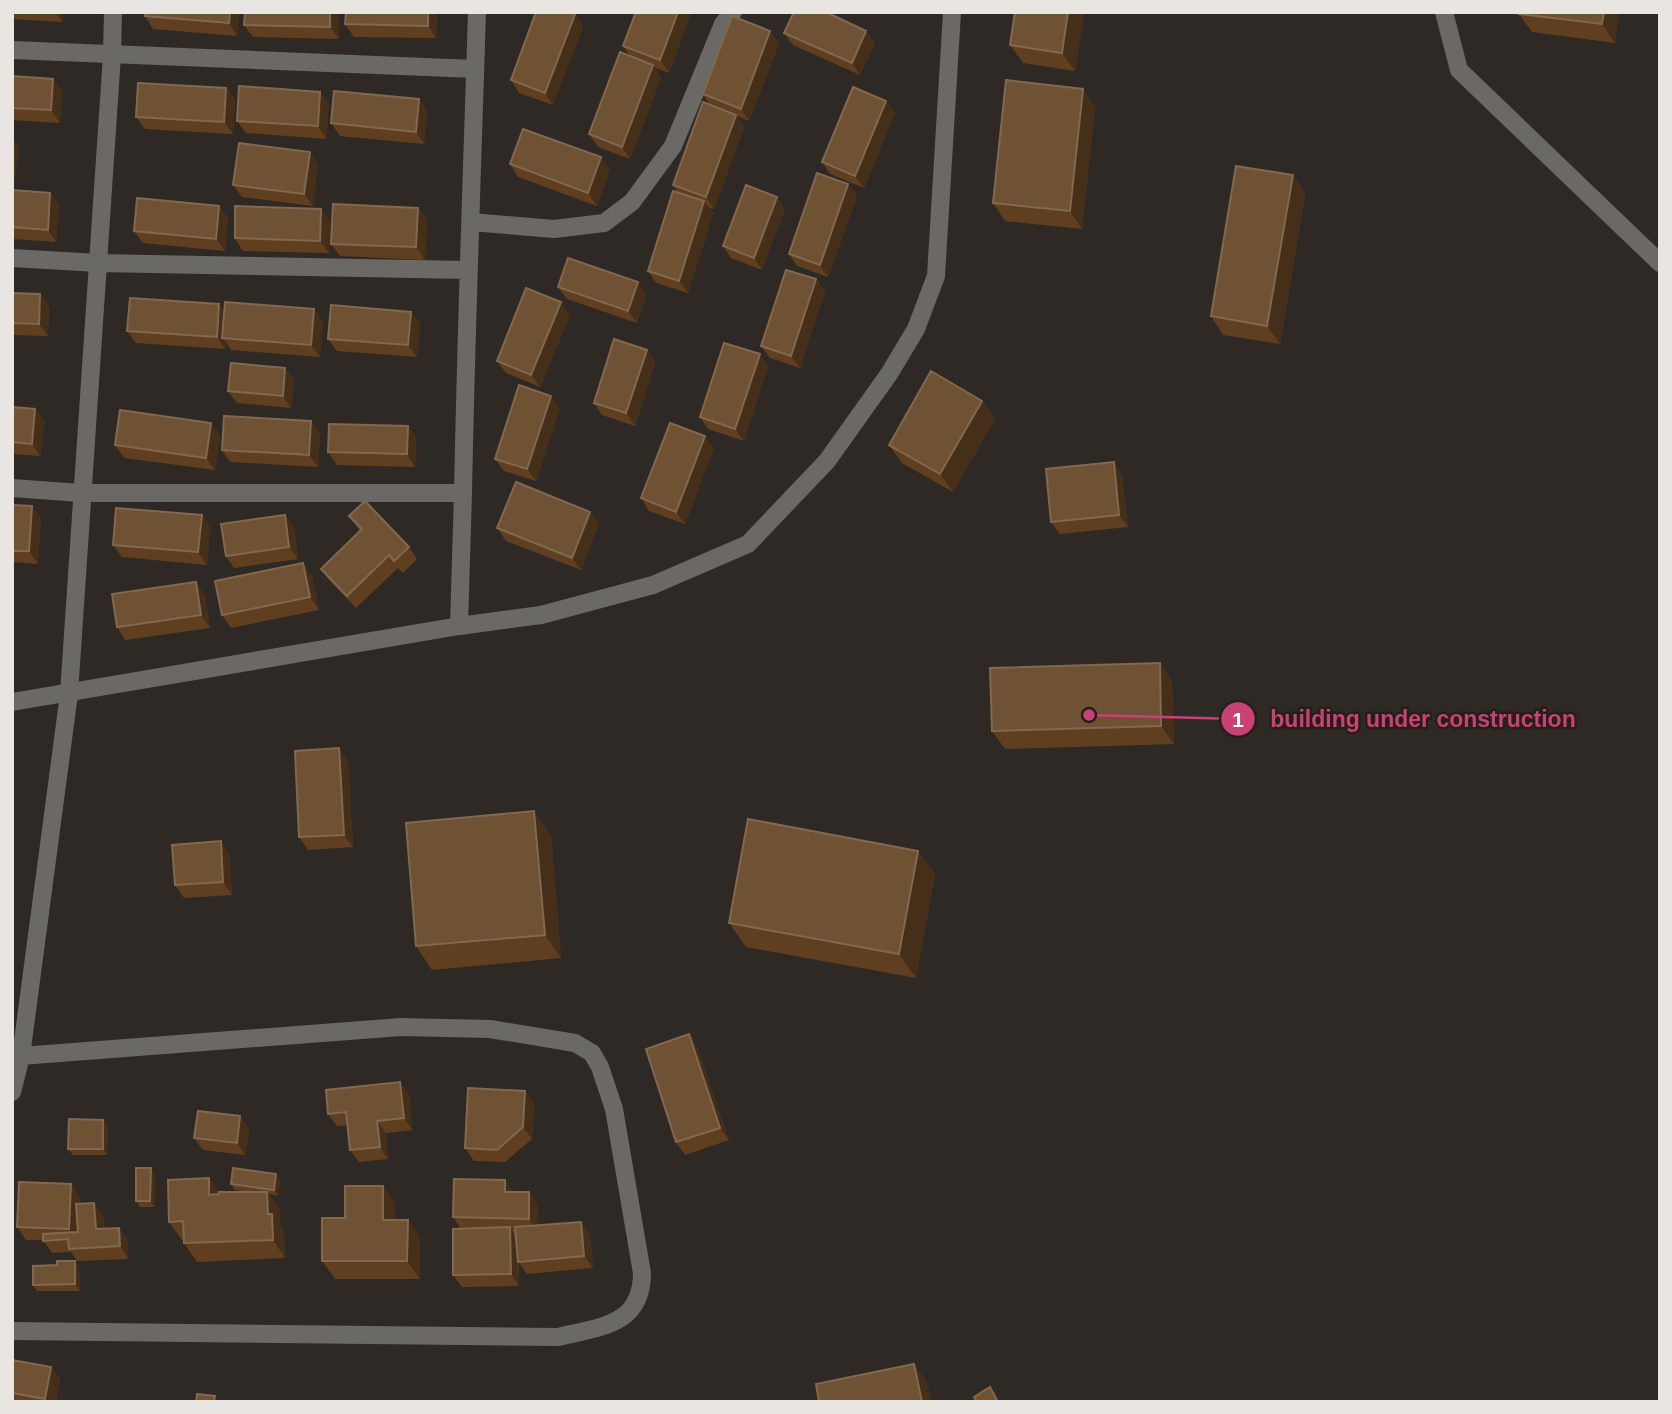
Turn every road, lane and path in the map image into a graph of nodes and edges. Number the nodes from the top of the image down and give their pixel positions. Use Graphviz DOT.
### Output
graph roads {
  1 [pos="113,12"];
  2 [pos="477,12"];
  3 [pos="733,12"];
  4 [pos="952,12"];
  5 [pos="1444,12"];
  6 [pos="12,50"];
  7 [pos="112,55"];
  8 [pos="475,69"];
  9 [pos="471,222"];
  10 [pos="12,258"];
  11 [pos="98,262"];
  12 [pos="1660,263"];
  13 [pos="467,270"];
  14 [pos="12,488"];
  15 [pos="81,493"];
  16 [pos="463,493"];
  17 [pos="459,626"];
  18 [pos="69,694"];
  19 [pos="12,702"];
  20 [pos="21,1056"];
  21 [pos="12,1092"];
  22 [pos="12,1331"];
  1 -- 7 [label="street"];
  2 -- 8 [label="street"];
  3 -- 9 [label="street"];
  4 -- 17 [label="street"];
  5 -- 12 [label="street"];
  6 -- 7 [label="street"];
  7 -- 8 [label="street"];
  7 -- 11 [label="street"];
  8 -- 9 [label="street"];
  9 -- 13 [label="street"];
  10 -- 11 [label="street"];
  11 -- 13 [label="street"];
  11 -- 15 [label="street"];
  13 -- 16 [label="street"];
  14 -- 15 [label="street"];
  15 -- 16 [label="street"];
  15 -- 18 [label="street"];
  16 -- 17 [label="street"];
  17 -- 18 [label="street"];
  18 -- 19 [label="street"];
  18 -- 20 [label="street"];
  20 -- 21 [label="street"];
  20 -- 22 [label="street"];
}
